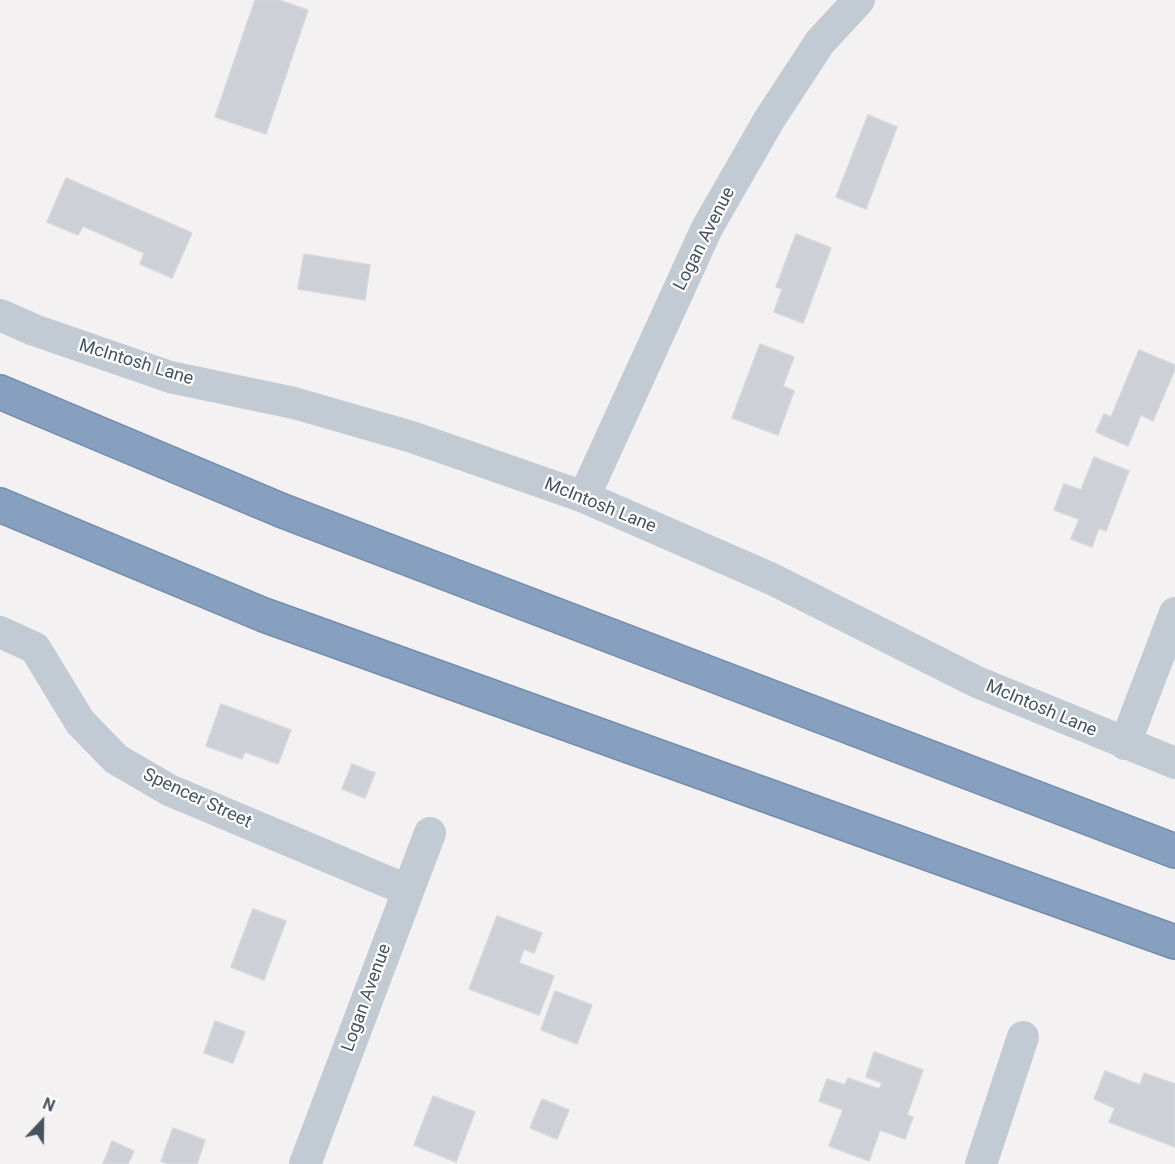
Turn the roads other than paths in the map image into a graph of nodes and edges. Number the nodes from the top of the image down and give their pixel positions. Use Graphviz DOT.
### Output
graph roads {
  1 [pos="859,0"];
  2 [pos="0,315"];
  3 [pos="0,392"];
  4 [pos="584,497"];
  5 [pos="0,505"];
  6 [pos="1175,613"];
  7 [pos="0,632"];
  8 [pos="1125,744"];
  9 [pos="1175,763"];
  10 [pos="430,833"];
  11 [pos="1175,850"];
  12 [pos="407,890"];
  13 [pos="1175,942"];
  14 [pos="1023,1037"];
  15 [pos="984,1163"];
  16 [pos="305,1164"];
  1 -- 4 [label="street, Logan Avenue"];
  2 -- 4 [label="street, McIntosh Lane"];
  3 -- 11 [label="highway"];
  4 -- 8 [label="street, McIntosh Lane"];
  5 -- 13 [label="highway"];
  6 -- 8 [label="street"];
  7 -- 12 [label="street, Spencer Street"];
  8 -- 9 [label="street, McIntosh Lane"];
  10 -- 12 [label="street, Logan Avenue"];
  12 -- 16 [label="street, Logan Avenue"];
  14 -- 15 [label="street"];
}
